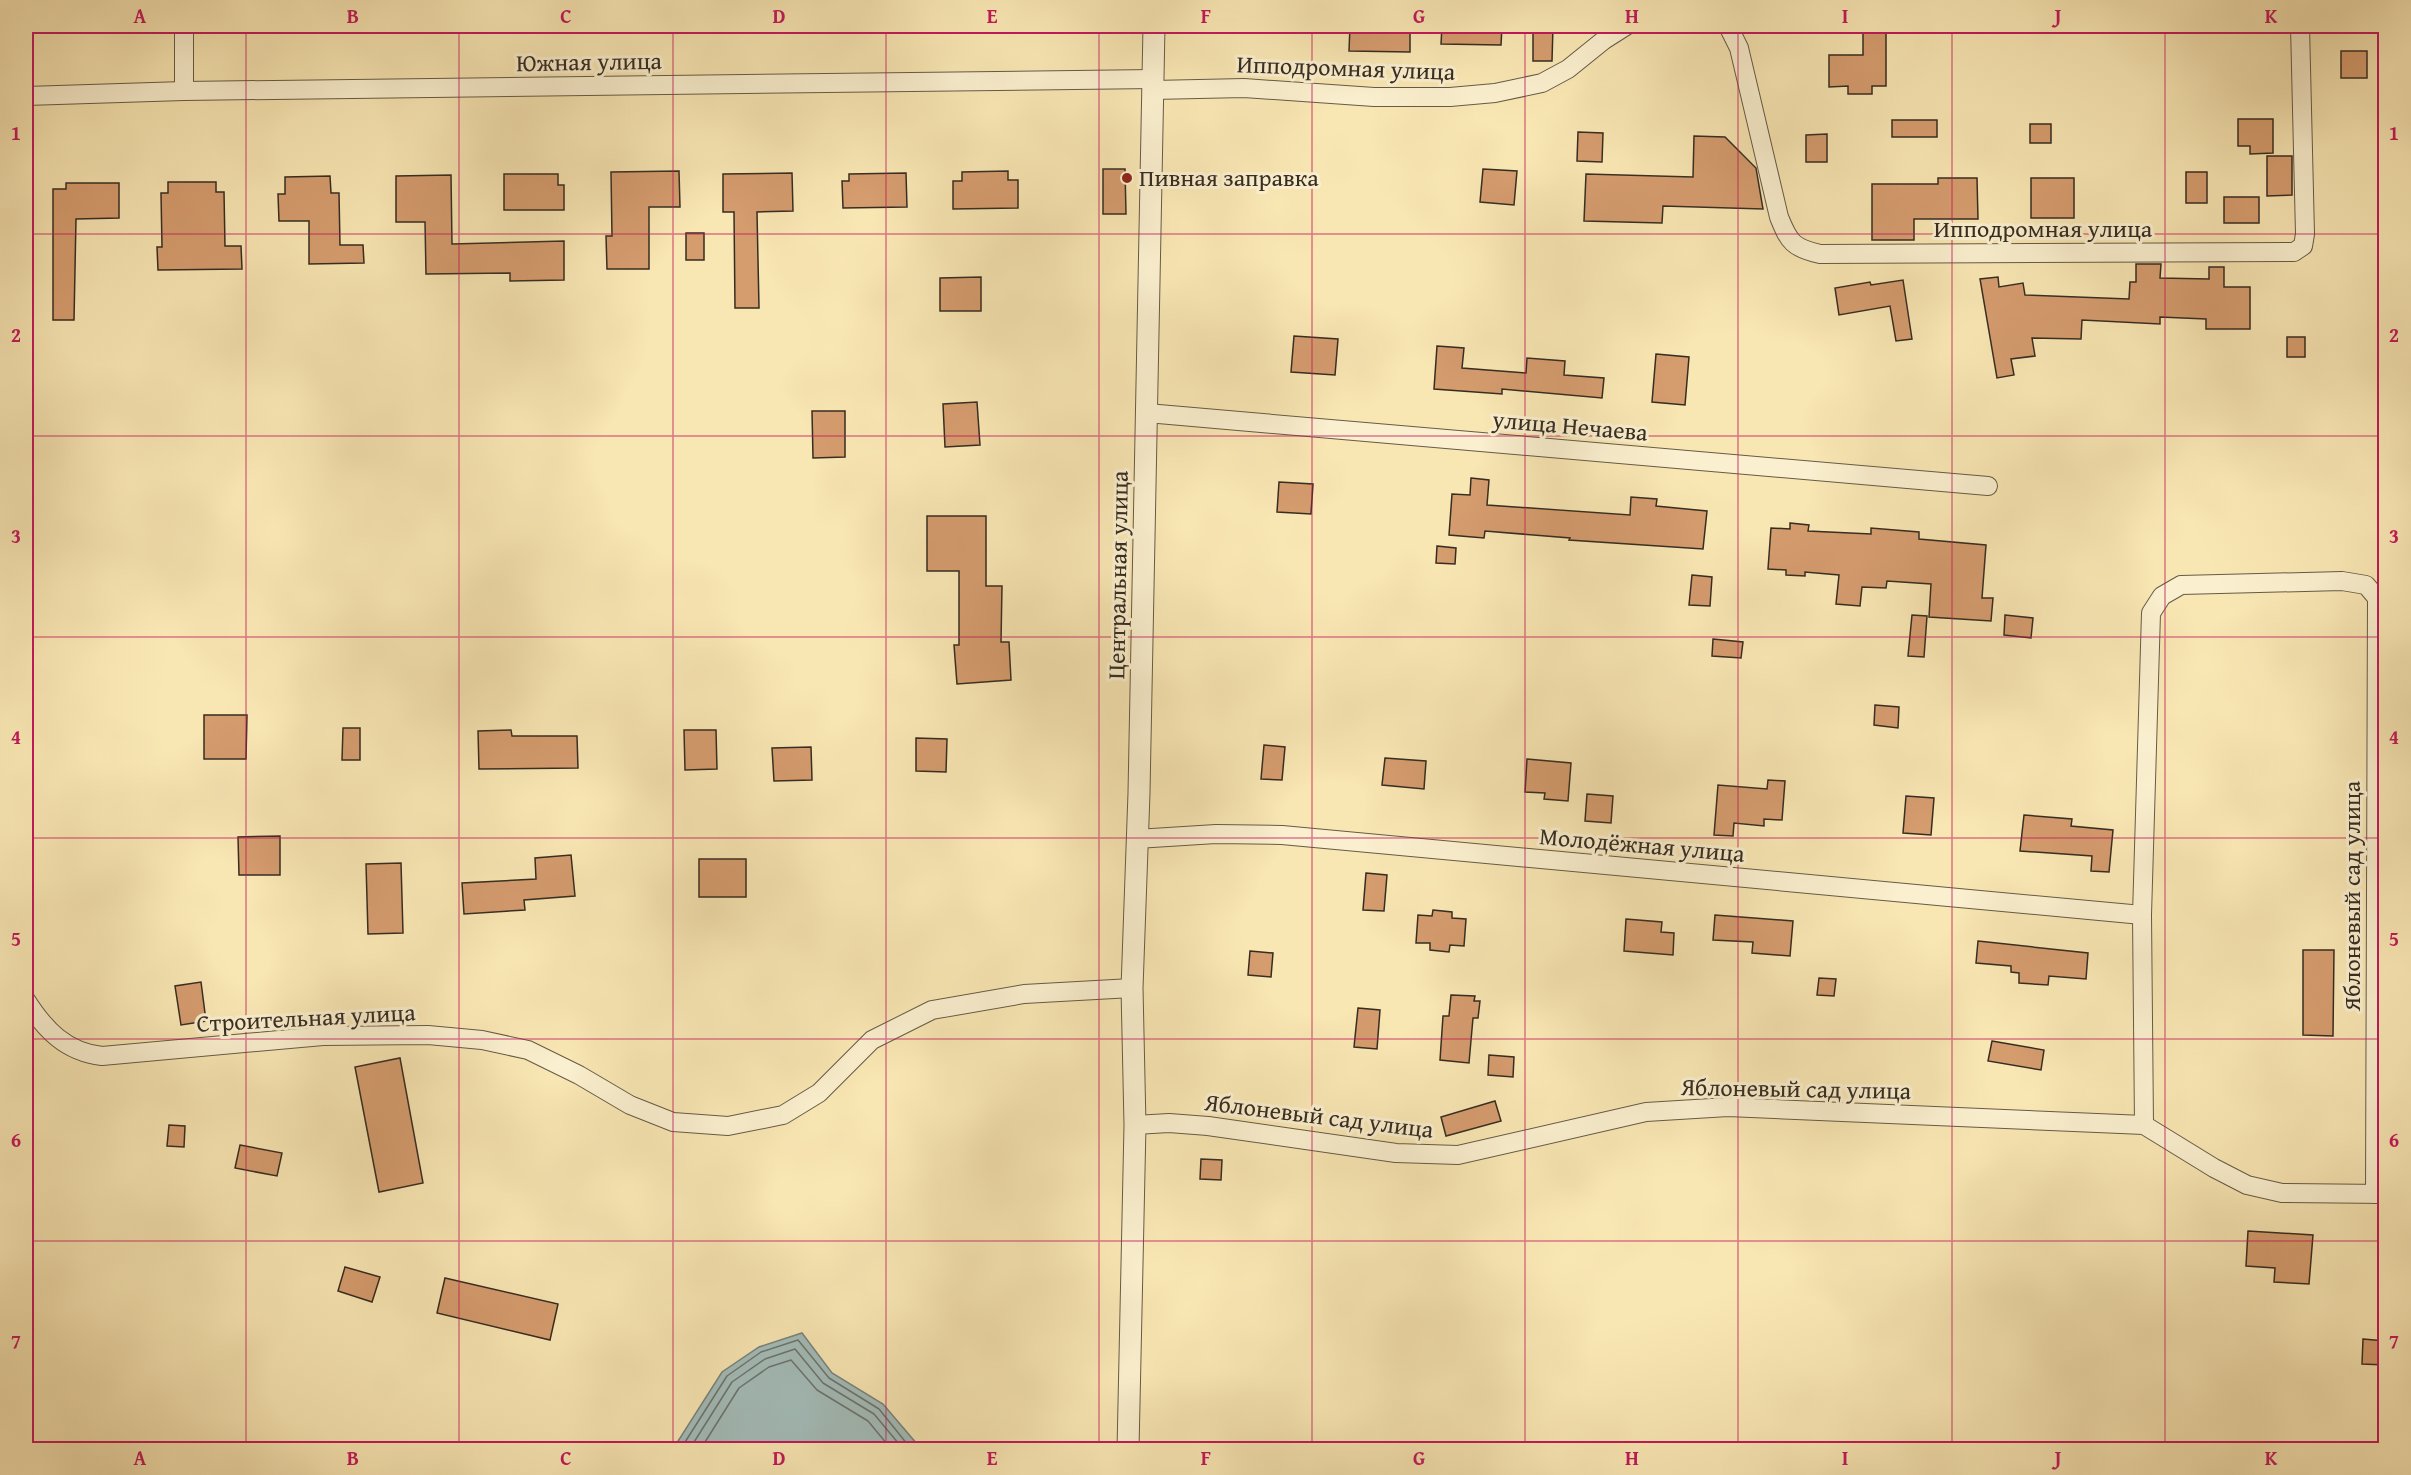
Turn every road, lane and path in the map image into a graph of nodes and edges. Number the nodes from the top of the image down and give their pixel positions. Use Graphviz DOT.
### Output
graph roads {
  1 [pos="184,26"];
  2 [pos="1154,26"];
  3 [pos="1626,26"];
  4 [pos="1728,26"];
  5 [pos="2300,26"];
  6 [pos="1153,84"];
  7 [pos="184,91"];
  8 [pos="26,96"];
  9 [pos="1147,413"];
  10 [pos="1988,486"];
  11 [pos="1136,839"];
  12 [pos="2142,915"];
  13 [pos="1132,988"];
  14 [pos="26,1000"];
  15 [pos="1135,1125"];
  16 [pos="2144,1125"];
  17 [pos="2380,1194"];
  18 [pos="1128,1449"];
  1 -- 7 [label="street"];
  2 -- 6 [label="street, Центральная улица"];
  3 -- 6 [label="street, Ипподромная улица"];
  4 -- 5 [label="street, Ипподромная улица"];
  6 -- 7 [label="street, Южная улица"];
  6 -- 9 [label="street, Центральная улица"];
  7 -- 8 [label="street, Южная улица"];
  9 -- 10 [label="street, улица Нечаева"];
  9 -- 11 [label="street, Центральная улица"];
  11 -- 12 [label="street, Молодёжная улица"];
  11 -- 13 [label="street, Центральная улица"];
  12 -- 16 [label="street"];
  12 -- 17 [label="street, Яблоневый сад улица"];
  13 -- 14 [label="street, Строительная улица"];
  13 -- 15 [label="street, Центральная улица"];
  15 -- 16 [label="street, Яблоневый сад улица"];
  15 -- 18 [label="street, Центральная улица"];
  16 -- 17 [label="street, Яблоневый сад улица"];
}
